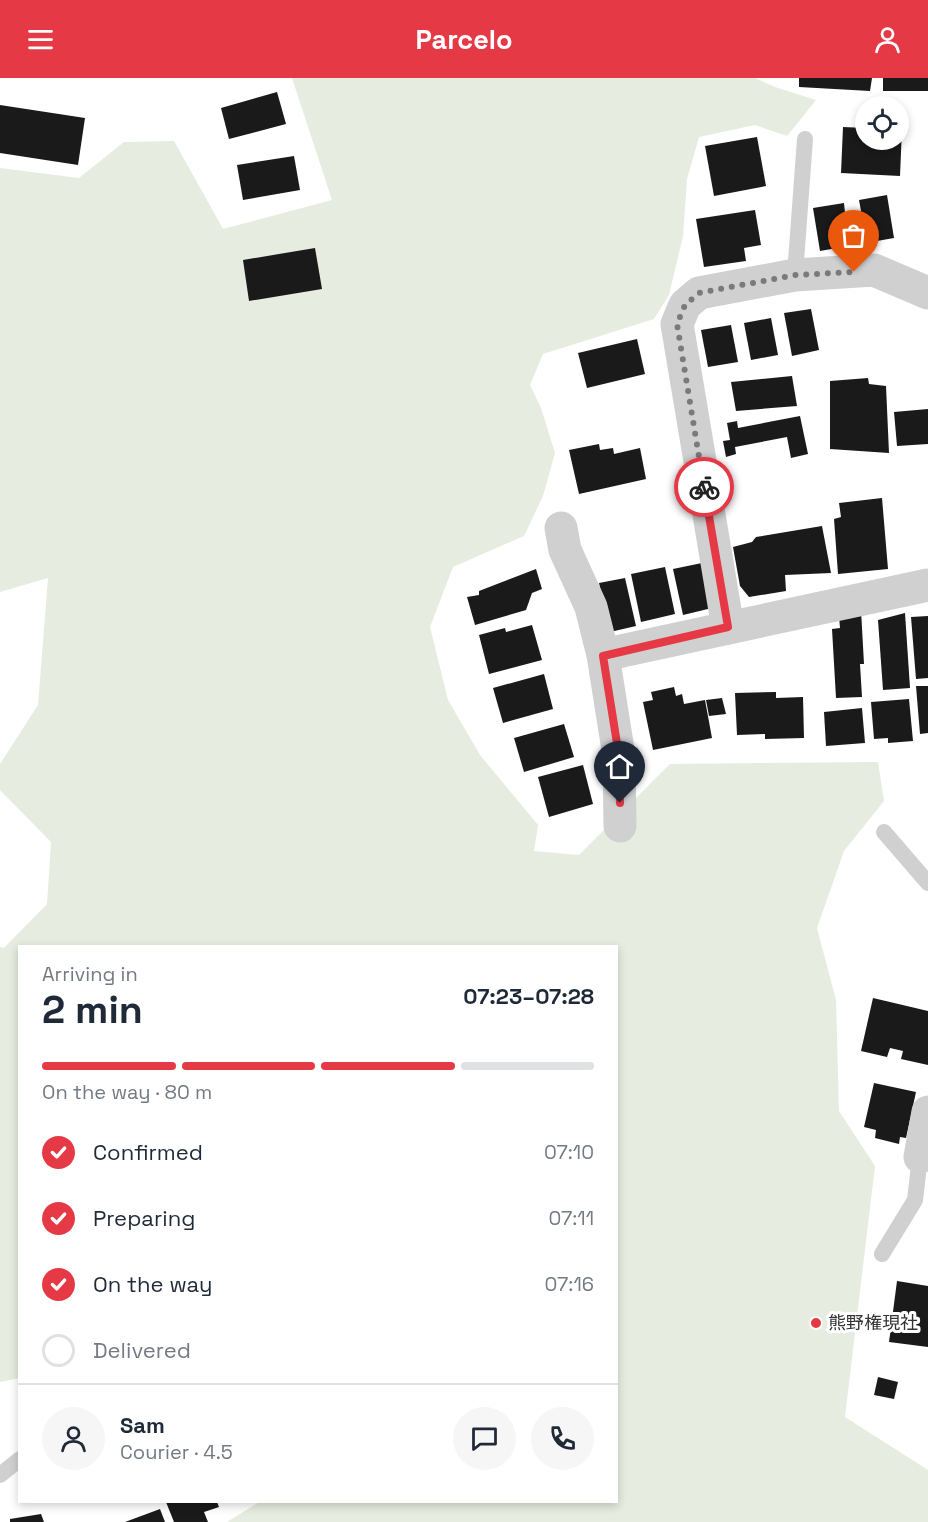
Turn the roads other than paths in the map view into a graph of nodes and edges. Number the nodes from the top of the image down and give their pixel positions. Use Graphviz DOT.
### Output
graph roads {
  1 [pos="806,139"];
  2 [pos="795,275"];
  3 [pos="928,292"];
  4 [pos="561,528"];
  5 [pos="928,585"];
  6 [pos="728,627"];
  7 [pos="603,656"];
  8 [pos="620,826"];
  9 [pos="884,832"];
  10 [pos="928,883"];
  11 [pos="928,1112"];
  12 [pos="920,1157"];
  13 [pos="882,1254"];
  14 [pos="18,1461"];
  15 [pos="0,1475"];
  1 -- 2 [label="lane"];
  2 -- 3 [label="street"];
  2 -- 6 [label="street"];
  4 -- 7 [label="street"];
  5 -- 6 [label="street"];
  6 -- 7 [label="street"];
  7 -- 8 [label="street"];
  9 -- 10 [label="lane"];
  11 -- 12 [label="street"];
  12 -- 13 [label="lane"];
  14 -- 15 [label="lane"];
}
